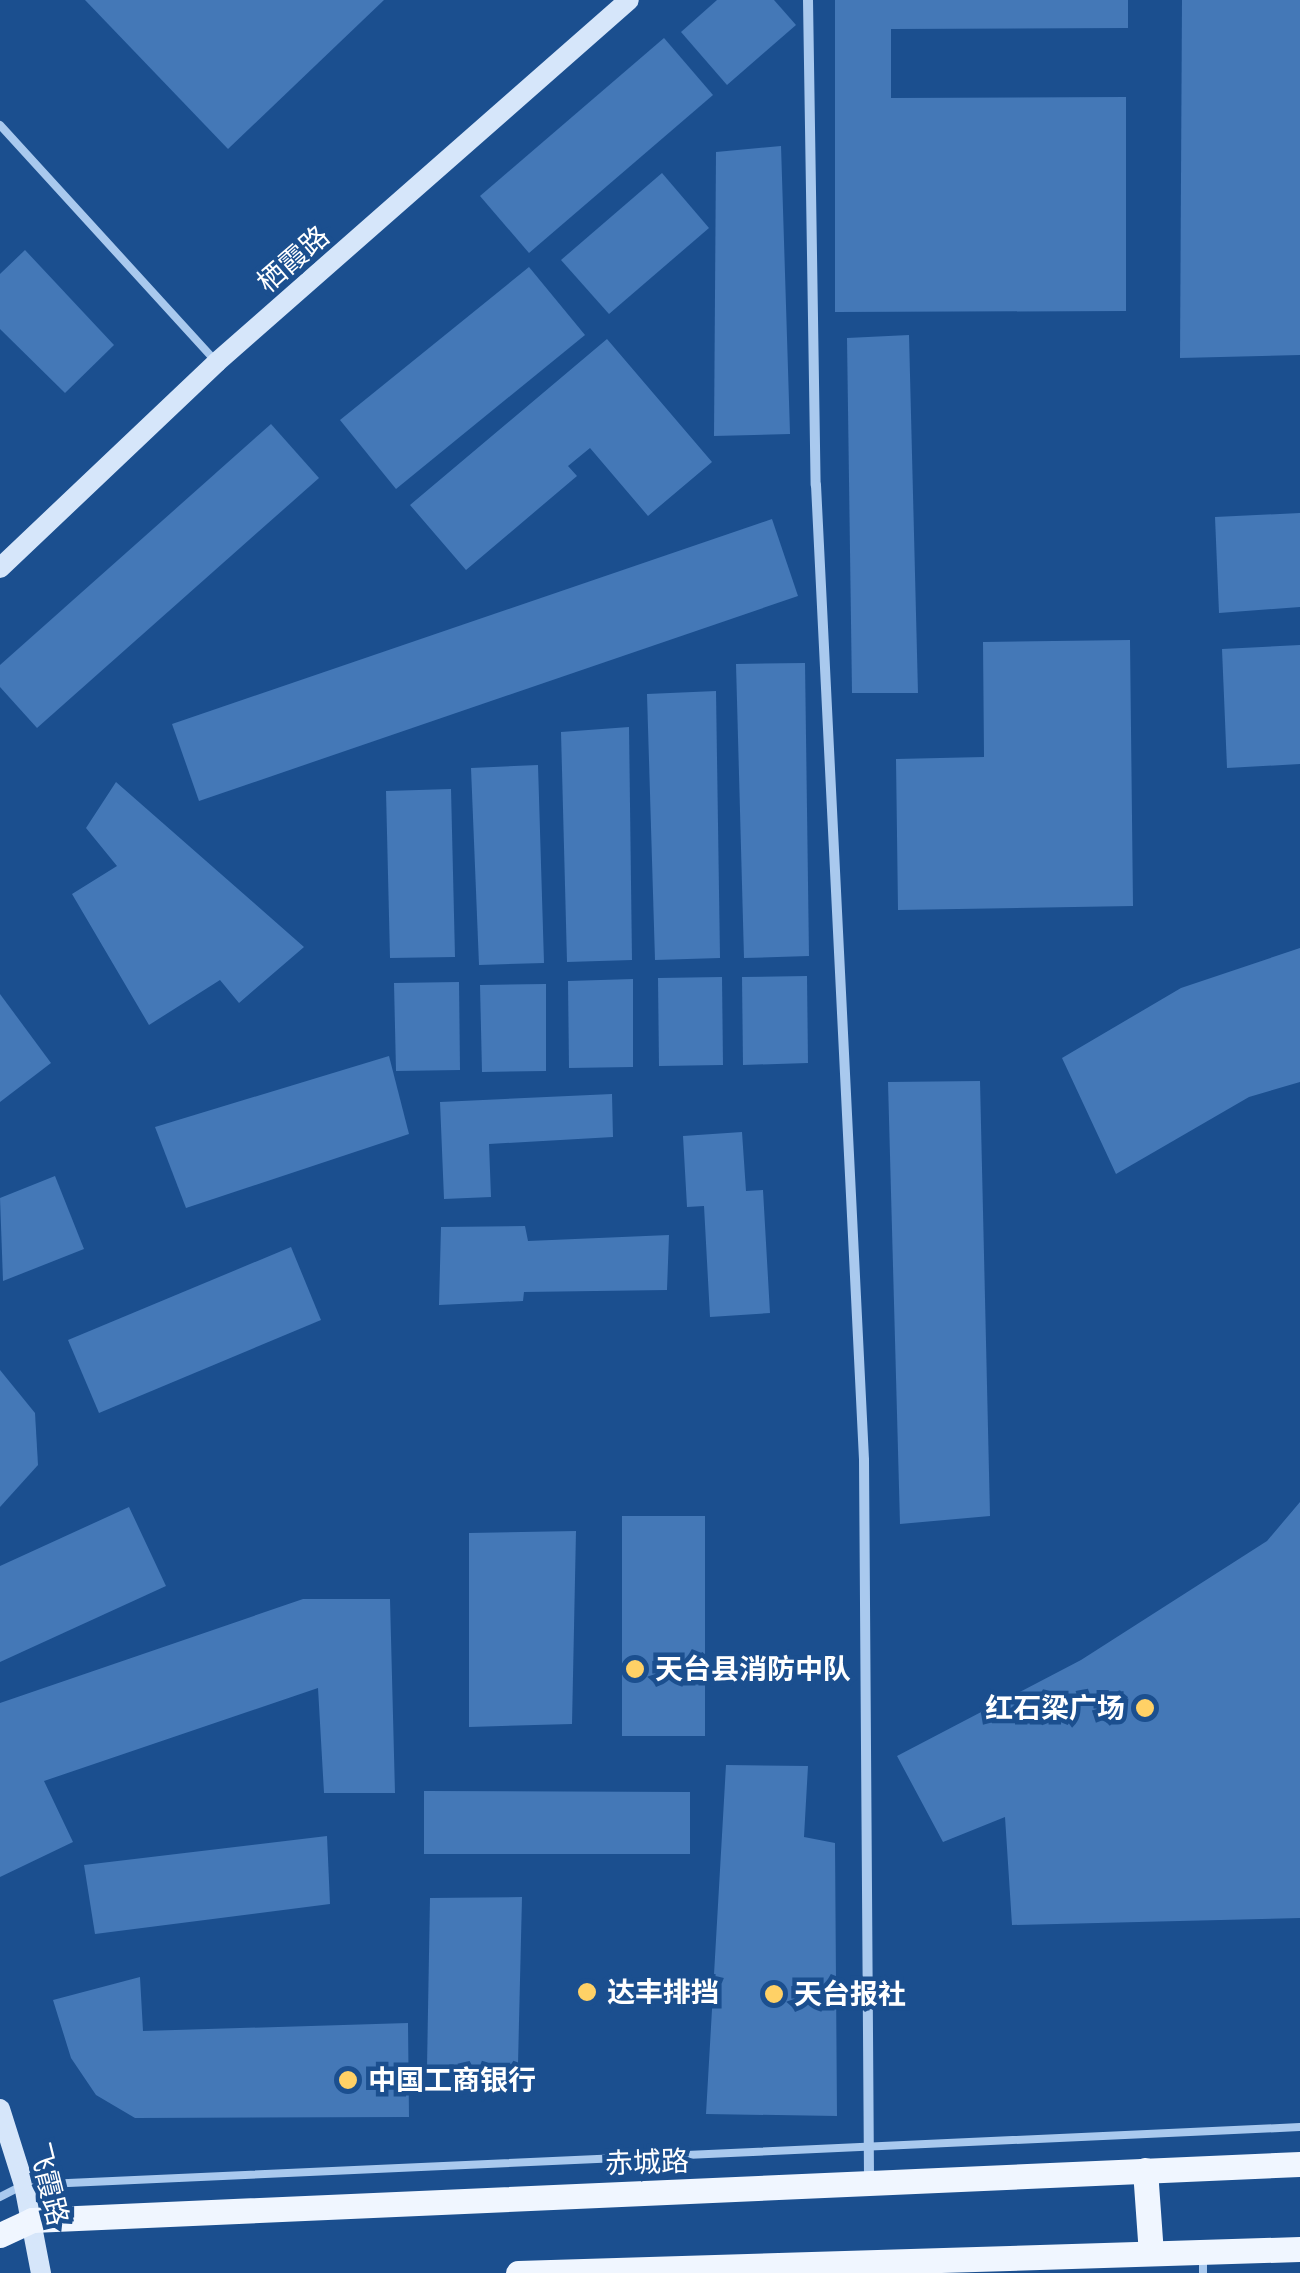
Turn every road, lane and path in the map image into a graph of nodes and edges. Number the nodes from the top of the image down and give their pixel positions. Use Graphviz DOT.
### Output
graph roads {
  1 [pos="629,0"];
  2 [pos="808,0"];
  3 [pos="0,124"];
  4 [pos="218,362"];
  5 [pos="0,568"];
  6 [pos="0,2109"];
  7 [pos="1300,2127"];
  8 [pos="868,2145"];
  9 [pos="1300,2164"];
  10 [pos="1144,2170"];
  11 [pos="869,2182"];
  12 [pos="24,2185"];
  13 [pos="0,2196"];
  14 [pos="32,2220"];
  15 [pos="0,2235"];
  16 [pos="1300,2250"];
  17 [pos="1150,2253"];
  18 [pos="1203,2262"];
  19 [pos="782,2268"];
  20 [pos="41,2273"];
  21 [pos="518,2273"];
  1 -- 4 [label="street, 栖霞路"];
  2 -- 8 [label="street"];
  3 -- 4 [label="lane"];
  4 -- 5 [label="street, 栖霞路"];
  6 -- 12 [label="street, 飞霞路"];
  7 -- 8 [label="lane"];
  8 -- 11 [label="street"];
  8 -- 12 [label="lane"];
  9 -- 10 [label="main road, 赤城路"];
  10 -- 11 [label="main road, 赤城路"];
  10 -- 17 [label="main road"];
  11 -- 14 [label="main road, 赤城路"];
  12 -- 13 [label="lane"];
  12 -- 14 [label="street, 飞霞路"];
  14 -- 15 [label="main road, 赤城路"];
  14 -- 20 [label="street, 飞霞路"];
  16 -- 18 [label="main road"];
  17 -- 18 [label="main road"];
  17 -- 19 [label="main road"];
  19 -- 21 [label="main road"];
}
